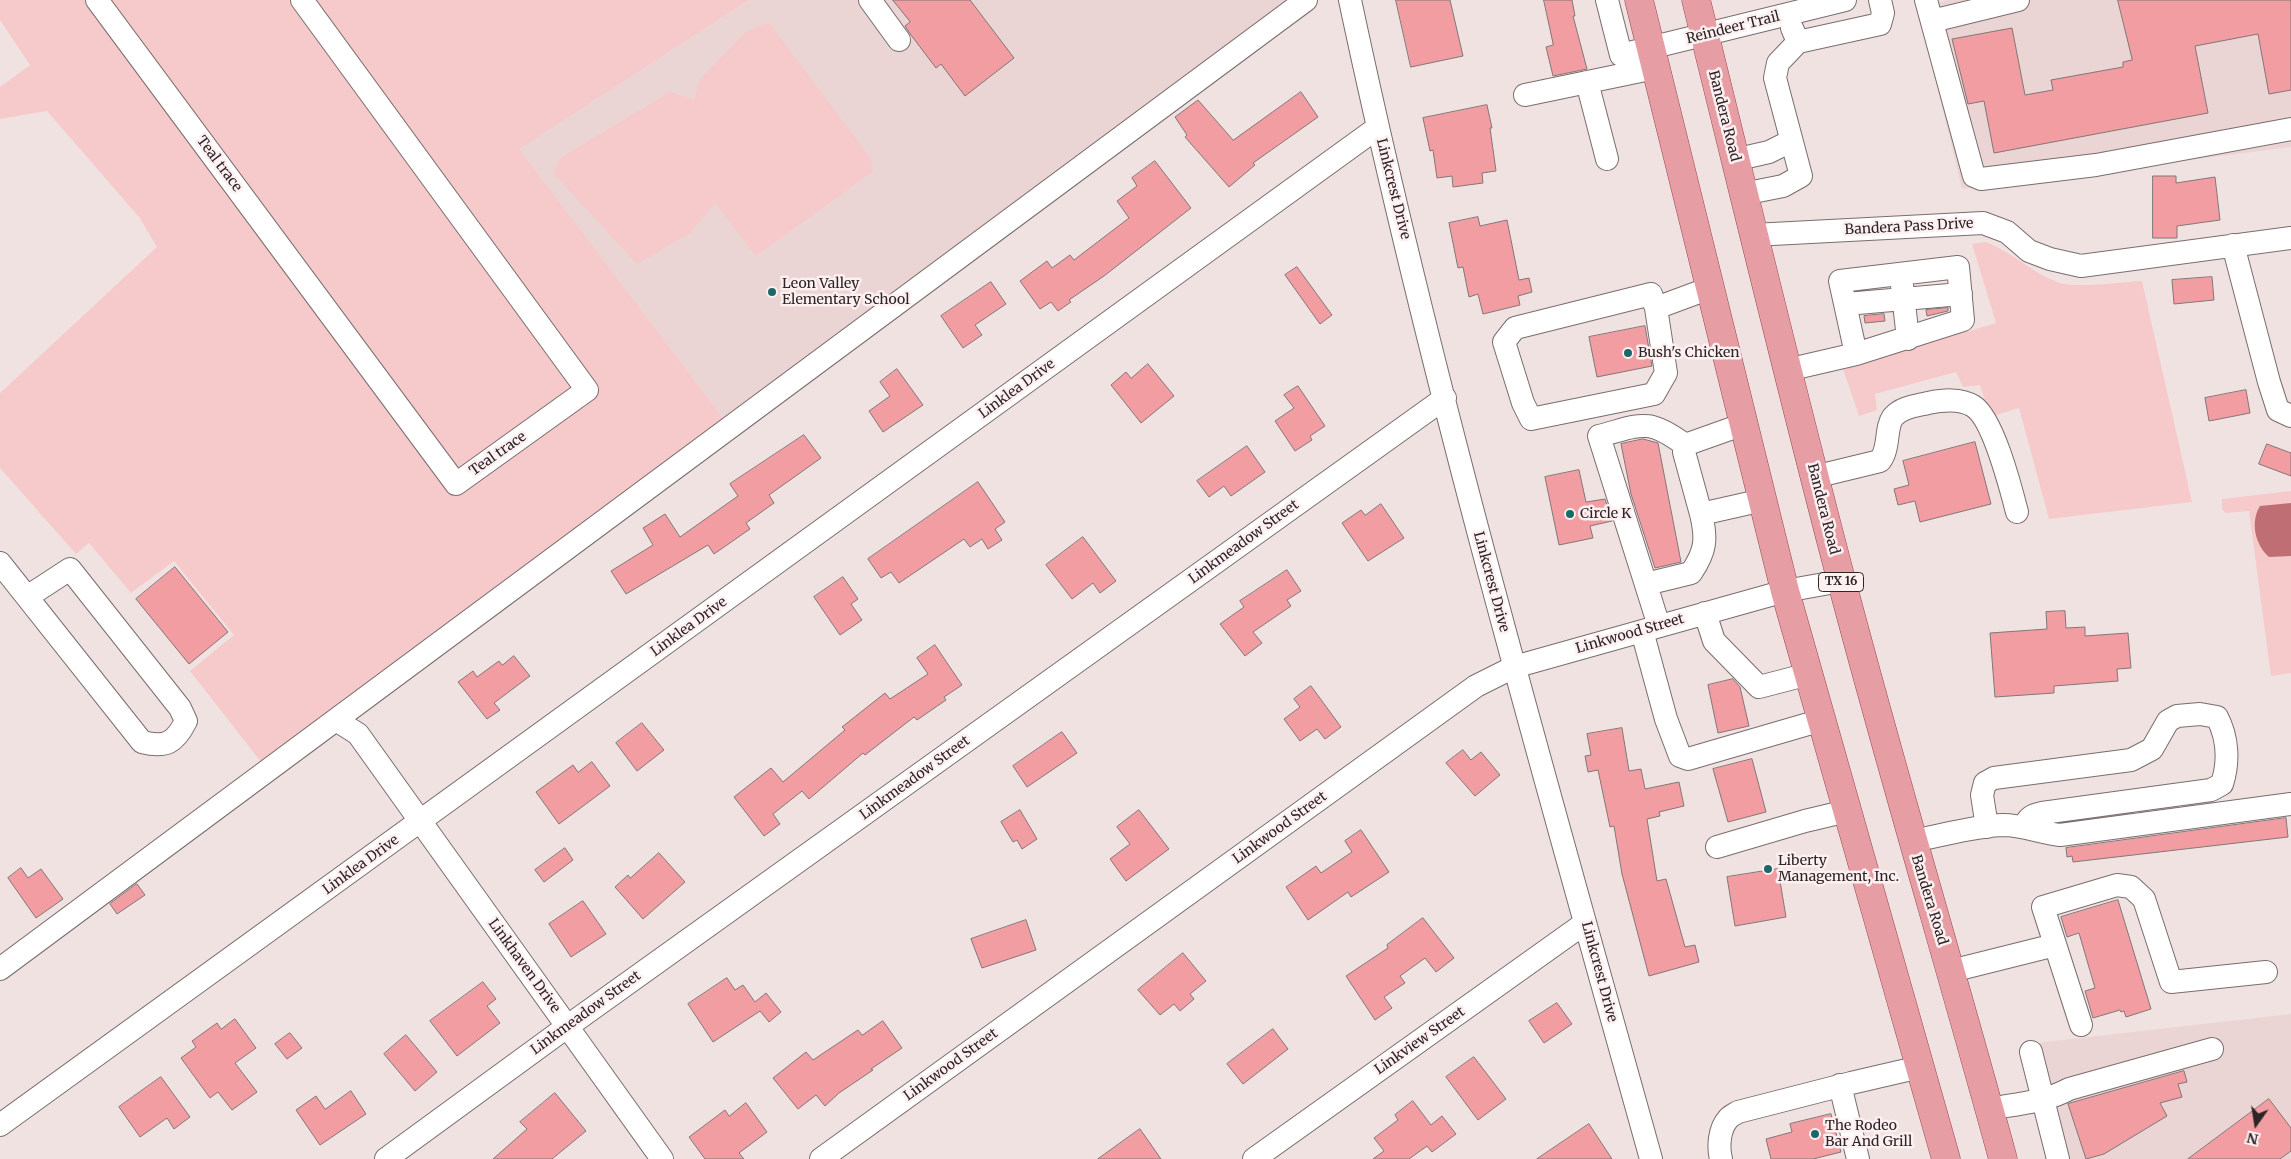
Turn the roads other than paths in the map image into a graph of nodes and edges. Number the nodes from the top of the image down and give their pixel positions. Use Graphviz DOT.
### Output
graph roads {
  1 [pos="98,0"];
  2 [pos="302,0"];
  3 [pos="870,0"];
  4 [pos="1306,0"];
  5 [pos="1350,0"];
  6 [pos="1607,0"];
  7 [pos="1639,0"];
  8 [pos="1696,0"];
  9 [pos="1880,0"];
  10 [pos="2018,0"];
  11 [pos="1835,1"];
  12 [pos="1929,11"];
  13 [pos="1787,14"];
  14 [pos="1704,35"];
  15 [pos="900,40"];
  16 [pos="1798,42"];
  17 [pos="1653,58"];
  18 [pos="1623,64"];
  19 [pos="1587,82"];
  20 [pos="1526,95"];
  21 [pos="1377,128"];
  22 [pos="2291,129"];
  23 [pos="1791,141"];
  24 [pos="1607,159"];
  25 [pos="1734,160"];
  26 [pos="1743,194"];
  27 [pos="1752,236"];
  28 [pos="2291,238"];
  29 [pos="2233,245"];
  30 [pos="1710,288"];
  31 [pos="1903,293"];
  32 [pos="1960,293"];
  33 [pos="1846,306"];
  34 [pos="1656,308"];
  35 [pos="1908,339"];
  36 [pos="1856,354"];
  37 [pos="1787,370"];
  38 [pos="1445,398"];
  39 [pos="2291,416"];
  40 [pos="1744,424"];
  41 [pos="1685,445"];
  42 [pos="1814,477"];
  43 [pos="1763,500"];
  44 [pos="2017,512"];
  45 [pos="1701,514"];
  46 [pos="0,563"];
  47 [pos="1841,581"];
  48 [pos="1646,584"];
  49 [pos="1785,591"];
  50 [pos="27,597"];
  51 [pos="1705,613"];
  52 [pos="1651,628"];
  53 [pos="1514,667"];
  54 [pos="1809,674"];
  55 [pos="336,720"];
  56 [pos="1822,720"];
  57 [pos="2291,804"];
  58 [pos="1848,811"];
  59 [pos="420,822"];
  60 [pos="1987,827"];
  61 [pos="2025,827"];
  62 [pos="1912,841"];
  63 [pos="1717,847"];
  64 [pos="1585,923"];
  65 [pos="2054,946"];
  66 [pos="0,969"];
  67 [pos="1951,971"];
  68 [pos="2266,972"];
  69 [pos="568,1026"];
  70 [pos="2080,1026"];
  71 [pos="2212,1048"];
  72 [pos="2031,1052"];
  73 [pos="1920,1067"];
  74 [pos="1840,1085"];
  75 [pos="2043,1099"];
  76 [pos="1990,1109"];
  77 [pos="0,1126"];
  78 [pos="386,1159"];
  79 [pos="662,1159"];
  80 [pos="820,1159"];
  81 [pos="1254,1159"];
  82 [pos="1651,1159"];
  83 [pos="1721,1159"];
  84 [pos="1858,1159"];
  85 [pos="1946,1159"];
  86 [pos="2003,1159"];
  87 [pos="2058,1159"];
  1 -- 2 [label="street, Teal trace"];
  3 -- 15 [label="street"];
  4 -- 55 [label="street"];
  5 -- 21 [label="street, Linkcrest Drive"];
  6 -- 18 [label="street"];
  7 -- 17 [label="main road"];
  8 -- 14 [label="main road, Bandera Road / TX 16"];
  9 -- 16 [label="street"];
  10 -- 12 [label="street"];
  11 -- 13 [label="street, Reindeer Trail"];
  12 -- 22 [label="street"];
  13 -- 14 [label="street, Reindeer Trail"];
  13 -- 16 [label="street"];
  14 -- 17 [label="street, Reindeer Trail"];
  14 -- 25 [label="main road, Bandera Road / TX 16"];
  16 -- 23 [label="street"];
  17 -- 18 [label="street, Reindeer Trail"];
  17 -- 30 [label="main road"];
  18 -- 19 [label="street, Reindeer Trail"];
  19 -- 20 [label="street, Reindeer Trail"];
  19 -- 24 [label="street"];
  21 -- 38 [label="street, Linkcrest Drive"];
  21 -- 59 [label="street, Linklea Drive"];
  23 -- 25 [label="street"];
  23 -- 26 [label="street"];
  25 -- 26 [label="main road, Bandera Road / TX 16"];
  26 -- 27 [label="main road, Bandera Road / TX 16"];
  27 -- 29 [label="street, Bandera Pass Drive"];
  27 -- 37 [label="main road, Bandera Road / TX 16"];
  28 -- 29 [label="street, Bandera Pass Drive"];
  29 -- 39 [label="street"];
  30 -- 34 [label="street"];
  30 -- 40 [label="main road"];
  31 -- 32 [label="street"];
  31 -- 32 [label="street"];
  31 -- 33 [label="street"];
  31 -- 33 [label="street"];
  31 -- 35 [label="street"];
  32 -- 35 [label="street"];
  33 -- 36 [label="street"];
  34 -- 34 [label="street"];
  35 -- 36 [label="street"];
  36 -- 37 [label="street"];
  37 -- 42 [label="main road, Bandera Road / TX 16"];
  38 -- 53 [label="street, Linkcrest Drive"];
  38 -- 69 [label="street, Linkmeadow Street"];
  40 -- 41 [label="street"];
  40 -- 43 [label="main road"];
  41 -- 45 [label="street"];
  41 -- 48 [label="street"];
  42 -- 44 [label="street"];
  42 -- 47 [label="main road, Bandera Road / TX 16"];
  43 -- 45 [label="street"];
  43 -- 49 [label="main road"];
  45 -- 48 [label="street"];
  46 -- 50 [label="street"];
  47 -- 49 [label="street, Linkwood Street"];
  47 -- 62 [label="main road, Bandera Road / TX 16"];
  48 -- 52 [label="street"];
  49 -- 51 [label="street, Linkwood Street"];
  49 -- 54 [label="main road"];
  50 -- 50 [label="street"];
  51 -- 52 [label="street, Linkwood Street"];
  51 -- 54 [label="street"];
  52 -- 53 [label="street, Linkwood Street"];
  52 -- 56 [label="street"];
  53 -- 64 [label="street, Linkcrest Drive"];
  53 -- 80 [label="street, Linkwood Street"];
  54 -- 56 [label="main road"];
  55 -- 59 [label="street, Linkhaven Drive"];
  55 -- 66 [label="street"];
  56 -- 58 [label="main road"];
  57 -- 61 [label="street"];
  58 -- 63 [label="street"];
  58 -- 73 [label="main road"];
  59 -- 69 [label="street, Linkhaven Drive"];
  59 -- 77 [label="street, Linklea Drive"];
  60 -- 61 [label="street"];
  60 -- 61 [label="street"];
  60 -- 62 [label="street"];
  62 -- 67 [label="main road, Bandera Road / TX 16"];
  64 -- 81 [label="street, Linkview Street"];
  64 -- 82 [label="street, Linkcrest Drive"];
  65 -- 67 [label="street"];
  65 -- 68 [label="street"];
  65 -- 70 [label="street"];
  67 -- 76 [label="main road, Bandera Road / TX 16"];
  69 -- 78 [label="street, Linkmeadow Street"];
  69 -- 79 [label="street, Linkhaven Drive"];
  71 -- 75 [label="street"];
  72 -- 75 [label="street"];
  73 -- 74 [label="street"];
  73 -- 85 [label="main road"];
  74 -- 83 [label="street"];
  74 -- 84 [label="street"];
  75 -- 76 [label="street"];
  75 -- 87 [label="street"];
  76 -- 86 [label="main road, Bandera Road / TX 16"];
}
